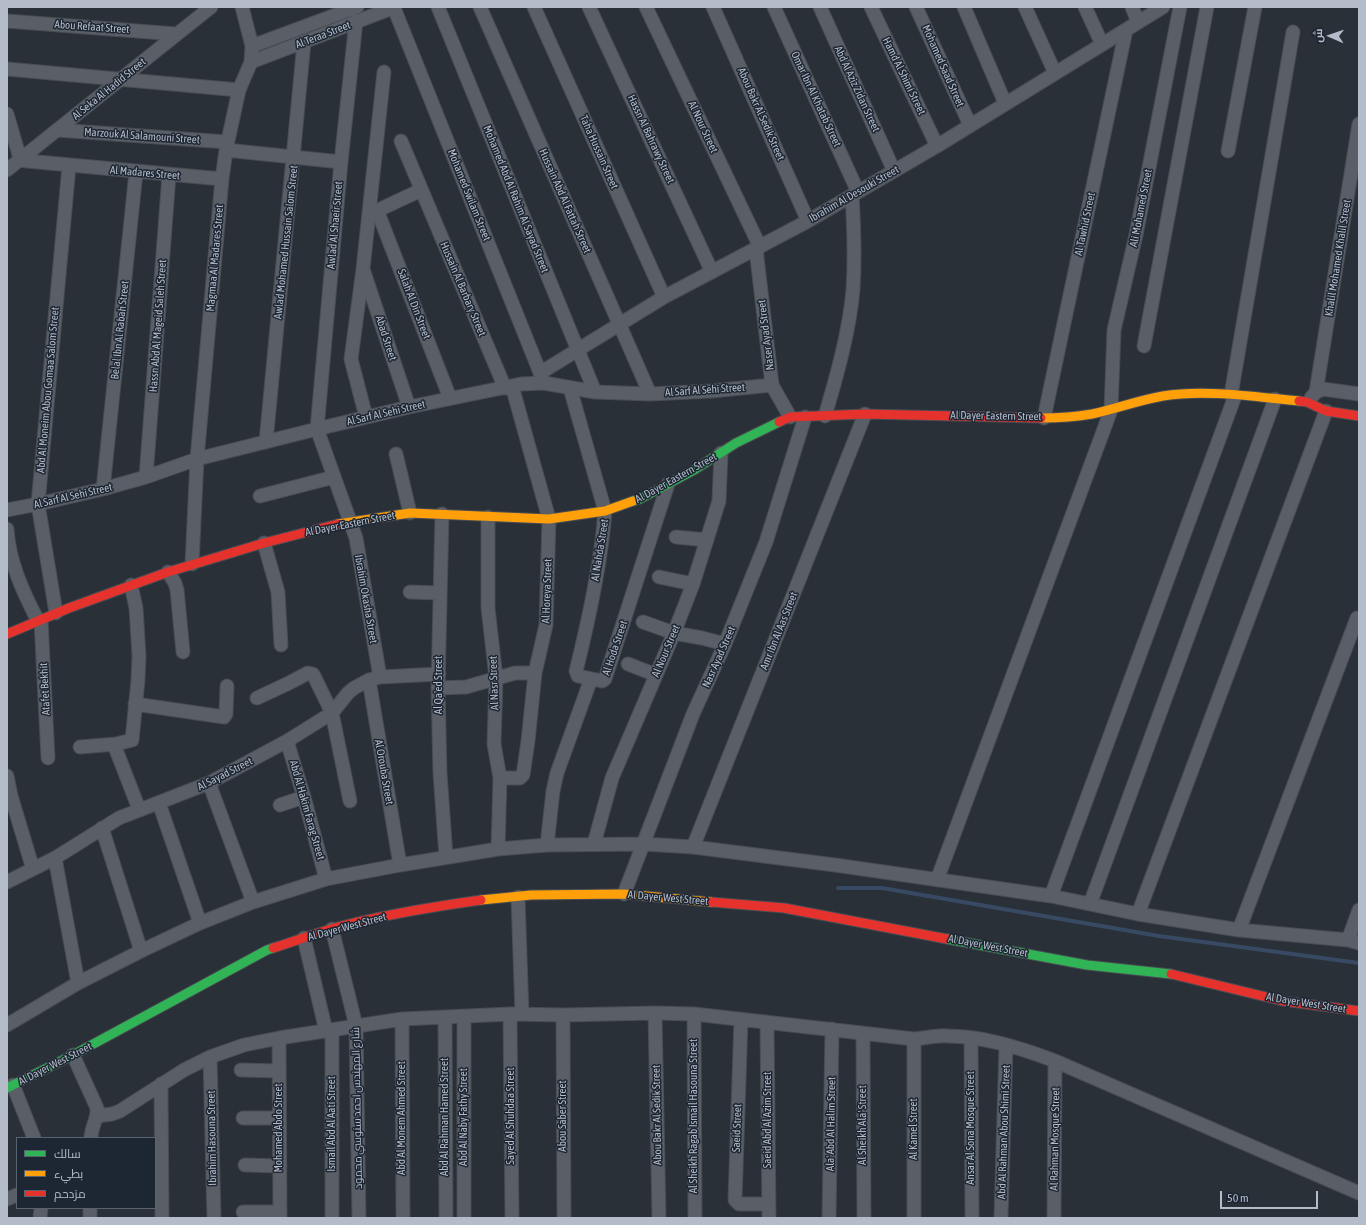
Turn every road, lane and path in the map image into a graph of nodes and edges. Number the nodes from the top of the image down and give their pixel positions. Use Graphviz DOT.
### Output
graph roads {
  1 [pos="211,7"];
  2 [pos="242,7"];
  3 [pos="357,7"];
  4 [pos="394,7"];
  5 [pos="438,7"];
  6 [pos="480,7"];
  7 [pos="534,7"];
  8 [pos="589,7"];
  9 [pos="646,7"];
  10 [pos="713,7"];
  11 [pos="774,7"];
  12 [pos="820,7"];
  13 [pos="870,7"];
  14 [pos="916,7"];
  15 [pos="964,7"];
  16 [pos="1025,7"];
  17 [pos="1085,7"];
  18 [pos="1132,7"];
  19 [pos="1163,7"];
  20 [pos="1180,7"];
  21 [pos="1207,7"];
  22 [pos="1254,7"];
  23 [pos="7,21"];
  24 [pos="356,22"];
  25 [pos="1138,22"];
  26 [pos="1126,30"];
  27 [pos="1293,32"];
  28 [pos="176,34"];
  29 [pos="304,42"];
  30 [pos="1102,44"];
  31 [pos="252,46"];
  32 [pos="251,62"];
  33 [pos="7,69"];
  34 [pos="384,72"];
  35 [pos="1055,73"];
  36 [pos="122,79"];
  37 [pos="239,90"];
  38 [pos="1005,103"];
  39 [pos="8,119"];
  40 [pos="1359,124"];
  41 [pos="970,125"];
  42 [pos="57,130"];
  43 [pos="402,141"];
  44 [pos="226,146"];
  45 [pos="937,146"];
  46 [pos="1228,151"];
  47 [pos="294,157"];
  48 [pos="21,160"];
  49 [pos="341,162"];
  50 [pos="68,166"];
  51 [pos="7,171"];
  52 [pos="894,171"];
  53 [pos="136,172"];
  54 [pos="169,175"];
  55 [pos="222,179"];
  56 [pos="421,190"];
  57 [pos="855,194"];
  58 [pos="373,212"];
  59 [pos="808,220"];
  60 [pos="758,248"];
  61 [pos="363,269"];
  62 [pos="712,272"];
  63 [pos="664,297"];
  64 [pos="618,324"];
  65 [pos="1144,346"];
  66 [pos="577,350"];
  67 [pos="542,378"];
  68 [pos="772,385"];
  69 [pos="508,387"];
  70 [pos="570,388"];
  71 [pos="595,392"];
  72 [pos="1316,392"];
  73 [pos="650,394"];
  74 [pos="1359,394"];
  75 [pos="1233,396"];
  76 [pos="450,398"];
  77 [pos="1275,399"];
  78 [pos="1307,402"];
  79 [pos="408,408"];
  80 [pos="1111,410"];
  81 [pos="1326,411"];
  82 [pos="864,414"];
  83 [pos="824,416"];
  84 [pos="1359,416"];
  85 [pos="366,417"];
  86 [pos="790,417"];
  87 [pos="805,417"];
  88 [pos="1044,418"];
  89 [pos="317,429"];
  90 [pos="266,442"];
  91 [pos="721,453"];
  92 [pos="396,454"];
  93 [pos="198,459"];
  94 [pos="334,477"];
  95 [pos="146,478"];
  96 [pos="668,484"];
  97 [pos="103,489"];
  98 [pos="260,496"];
  99 [pos="38,504"];
  100 [pos="7,510"];
  101 [pos="605,511"];
  102 [pos="410,513"];
  103 [pos="442,514"];
  104 [pos="488,517"];
  105 [pos="549,519"];
  106 [pos="349,522"];
  107 [pos="7,529"];
  108 [pos="676,538"];
  109 [pos="707,540"];
  110 [pos="264,543"];
  111 [pos="192,564"];
  112 [pos="168,572"];
  113 [pos="659,577"];
  114 [pos="693,584"];
  115 [pos="131,585"];
  116 [pos="410,592"];
  117 [pos="440,593"];
  118 [pos="56,613"];
  119 [pos="1357,618"];
  120 [pos="40,620"];
  121 [pos="643,622"];
  122 [pos="674,633"];
  123 [pos="7,634"];
  124 [pos="725,644"];
  125 [pos="281,645"];
  126 [pos="183,652"];
  127 [pos="628,664"];
  128 [pos="535,673"];
  129 [pos="438,674"];
  130 [pos="656,675"];
  131 [pos="496,678"];
  132 [pos="374,679"];
  133 [pos="591,679"];
  134 [pos="227,686"];
  135 [pos="438,688"];
  136 [pos="257,698"];
  137 [pos="135,704"];
  138 [pos="332,713"];
  139 [pos="287,741"];
  140 [pos="116,744"];
  141 [pos="80,747"];
  142 [pos="48,758"];
  143 [pos="7,776"];
  144 [pos="500,778"];
  145 [pos="209,783"];
  146 [pos="304,797"];
  147 [pos="350,801"];
  148 [pos="159,803"];
  149 [pos="280,805"];
  150 [pos="139,810"];
  151 [pos="102,828"];
  152 [pos="594,844"];
  153 [pos="644,844"];
  154 [pos="547,845"];
  155 [pos="693,847"];
  156 [pos="498,849"];
  157 [pos="446,857"];
  158 [pos="55,858"];
  159 [pos="400,865"];
  160 [pos="33,869"];
  161 [pos="326,879"];
  162 [pos="937,880"];
  163 [pos="7,882"];
  164 [pos="624,894"];
  165 [pos="1052,896"];
  166 [pos="518,897"];
  167 [pos="253,902"];
  168 [pos="1090,904"];
  169 [pos="1359,910"];
  170 [pos="1138,914"];
  171 [pos="200,924"];
  172 [pos="332,929"];
  173 [pos="1239,930"];
  174 [pos="304,938"];
  175 [pos="1354,941"];
  176 [pos="141,951"];
  177 [pos="78,983"];
  178 [pos="1359,1011"];
  179 [pos="655,1013"];
  180 [pos="516,1014"];
  181 [pos="694,1014"];
  182 [pos="563,1015"];
  183 [pos="445,1016"];
  184 [pos="464,1016"];
  185 [pos="402,1019"];
  186 [pos="741,1019"];
  187 [pos="767,1022"];
  188 [pos="7,1024"];
  189 [pos="356,1026"];
  190 [pos="832,1029"];
  191 [pos="329,1030"];
  192 [pos="863,1033"];
  193 [pos="279,1038"];
  194 [pos="972,1038"];
  195 [pos="914,1039"];
  196 [pos="1006,1046"];
  197 [pos="73,1055"];
  198 [pos="210,1057"];
  199 [pos="1055,1061"];
  200 [pos="241,1070"];
  201 [pos="279,1071"];
  202 [pos="161,1084"];
  203 [pos="9,1086"];
  204 [pos="97,1116"];
  205 [pos="243,1118"];
  206 [pos="279,1118"];
  207 [pos="34,1137"];
  208 [pos="91,1137"];
  209 [pos="245,1165"];
  210 [pos="280,1166"];
  211 [pos="158,1168"];
  212 [pos="1359,1193"];
  213 [pos="16,1194"];
  214 [pos="7,1199"];
  215 [pos="769,1204"];
  216 [pos="242,1212"];
  217 [pos="280,1215"];
  218 [pos="162,1218"];
  219 [pos="214,1218"];
  220 [pos="332,1218"];
  221 [pos="359,1218"];
  222 [pos="403,1218"];
  223 [pos="446,1218"];
  224 [pos="464,1218"];
  225 [pos="512,1218"];
  226 [pos="564,1218"];
  227 [pos="659,1218"];
  228 [pos="695,1218"];
  229 [pos="769,1218"];
  230 [pos="829,1218"];
  231 [pos="864,1218"];
  232 [pos="914,1218"];
  233 [pos="972,1218"];
  234 [pos="1001,1218"];
  235 [pos="1054,1218"];
  1 -- 28 [label="street, Al Seka Al Hadid Street"];
  2 -- 31 [label="street, Magmaa Al Madares Street"];
  3 -- 31 [label="street, Al Teraa Street"];
  4 -- 24 [label="street, Al Teraa Street"];
  4 -- 67 [label="street, Mohamed Swilam Street"];
  5 -- 66 [label="street, Mohamed Abd Al Rahim Al Sayad Street"];
  6 -- 64 [label="street, Hussain Abd Al Fattah Street"];
  7 -- 63 [label="street, Taha Hussain Street"];
  8 -- 62 [label="street, Hassn Al Bahrawy Street"];
  9 -- 60 [label="street, Al Nour Street"];
  10 -- 59 [label="street, Abou Bakr Al Sedik Street"];
  11 -- 57 [label="street, Omar Ibn Al Khatab Street"];
  12 -- 52 [label="street, Abd Al Aziz Zidan Street"];
  13 -- 45 [label="street, Hamd Al Shimi Street"];
  14 -- 41 [label="street, Mohamed Saad Street"];
  15 -- 38 [label="street"];
  16 -- 35 [label="street"];
  17 -- 30 [label="street"];
  18 -- 25 [label="street"];
  19 -- 25 [label="street, Ibrahim Al Desouki Street"];
  20 -- 80 [label="street, Ali Mohamed Street"];
  21 -- 65 [label="street"];
  22 -- 46 [label="street"];
  23 -- 28 [label="street, Abou Refaat Street"];
  24 -- 29 [label="street, Al Teraa Street"];
  24 -- 49 [label="street, Awlad Al Shaeir Street"];
  25 -- 26 [label="street, Ibrahim Al Desouki Street"];
  26 -- 30 [label="street, Ibrahim Al Desouki Street"];
  26 -- 88 [label="street, Al Tawhid Street"];
  27 -- 75 [label="street"];
  28 -- 36 [label="street, Al Seka Al Hadid Street"];
  29 -- 32 [label="street, Al Teraa Street"];
  29 -- 47 [label="street, Awlad Mohamed Hussain Salom Street"];
  30 -- 35 [label="street, Ibrahim Al Desouki Street"];
  31 -- 32 [label="street, Magmaa Al Madares Street"];
  32 -- 37 [label="street, Magmaa Al Madares Street"];
  33 -- 36 [label="street"];
  34 -- 58 [label="street"];
  35 -- 38 [label="street, Ibrahim Al Desouki Street"];
  36 -- 37 [label="street"];
  36 -- 42 [label="street, Al Seka Al Hadid Street"];
  37 -- 44 [label="street, Magmaa Al Madares Street"];
  38 -- 41 [label="street, Ibrahim Al Desouki Street"];
  39 -- 48 [label="street"];
  40 -- 72 [label="street, Khalil Mohamed Khalil Street"];
  41 -- 45 [label="street, Ibrahim Al Desouki Street"];
  42 -- 44 [label="street, Marzouk Al Salamouni Street"];
  42 -- 48 [label="street, Al Seka Al Hadid Street"];
  43 -- 56 [label="street, Hussain Al Barbary Street"];
  44 -- 47 [label="street, Marzouk Al Salamouni Street"];
  44 -- 55 [label="street, Magmaa Al Madares Street"];
  45 -- 52 [label="street, Ibrahim Al Desouki Street"];
  47 -- 49 [label="street, Marzouk Al Salamouni Street"];
  47 -- 90 [label="street, Awlad Mohamed Hussain Salom Street"];
  48 -- 50 [label="street, Al Madares Street"];
  48 -- 51 [label="street, Al Seka Al Hadid Street"];
  49 -- 89 [label="street, Awlad Al Shaeir Street"];
  50 -- 53 [label="street, Al Madares Street"];
  50 -- 99 [label="street, Abd Al Moneim Abou Gomaa Salom Street"];
  52 -- 57 [label="street, Ibrahim Al Desouki Street"];
  53 -- 54 [label="street, Al Madares Street"];
  53 -- 97 [label="street, Belal Ibn Al Rabah Street"];
  54 -- 55 [label="street, Al Madares Street"];
  54 -- 95 [label="street, Hassn Abd Al Mageid Saleh Street"];
  55 -- 93 [label="street, Magmaa Al Madares Street"];
  56 -- 58 [label="street"];
  56 -- 69 [label="street, Hussain Al Barbary Street"];
  57 -- 59 [label="street, Ibrahim Al Desouki Street"];
  57 -- 83 [label="street"];
  58 -- 61 [label="street"];
  58 -- 76 [label="street, Salah Al Din Street"];
  59 -- 60 [label="street, Ibrahim Al Desouki Street"];
  60 -- 62 [label="street, Ibrahim Al Desouki Street"];
  60 -- 68 [label="street, Naser Ayad Street"];
  61 -- 79 [label="street, Abad Street"];
  61 -- 85 [label="street"];
  62 -- 63 [label="street, Ibrahim Al Desouki Street"];
  63 -- 64 [label="street, Ibrahim Al Desouki Street"];
  64 -- 66 [label="street, Ibrahim Al Desouki Street"];
  64 -- 73 [label="street, Hussain Abd Al Fattah Street"];
  66 -- 67 [label="street, Ibrahim Al Desouki Street"];
  66 -- 71 [label="street, Mohamed Abd Al Rahim Al Sayad Street"];
  67 -- 69 [label="street, Al Sarf Al Sehi Street"];
  67 -- 70 [label="street, Al Sarf Al Sehi Street"];
  68 -- 73 [label="street, Al Sarf Al Sehi Street"];
  68 -- 86 [label="street, Naser Ayad Street"];
  69 -- 76 [label="street, Al Sarf Al Sehi Street"];
  69 -- 105 [label="street, Al Horeya Street"];
  70 -- 71 [label="street, Al Sarf Al Sehi Street"];
  70 -- 101 [label="street, Al Nahda Street"];
  71 -- 73 [label="street, Al Sarf Al Sehi Street"];
  72 -- 74 [label="street"];
  72 -- 78 [label="street"];
  75 -- 77 [label="street, Al Dayer Eastern Street"];
  75 -- 80 [label="street, Al Dayer Eastern Street"];
  75 -- 165 [label="street"];
  76 -- 79 [label="street, Al Sarf Al Sehi Street"];
  77 -- 78 [label="street, Al Dayer Eastern Street"];
  77 -- 168 [label="street"];
  78 -- 81 [label="street, Al Dayer Eastern Street"];
  79 -- 85 [label="street, Al Sarf Al Sehi Street"];
  80 -- 88 [label="street, Al Dayer Eastern Street"];
  80 -- 162 [label="street, Ali Mohamed Street"];
  81 -- 84 [label="street, Al Dayer Eastern Street"];
  81 -- 170 [label="street"];
  82 -- 83 [label="street, Al Dayer Eastern Street"];
  82 -- 88 [label="street, Al Dayer Eastern Street"];
  82 -- 155 [label="street, Amr Ibn Al Aas Street"];
  83 -- 87 [label="street, Al Dayer Eastern Street"];
  85 -- 89 [label="street, Al Sarf Al Sehi Street"];
  86 -- 87 [label="street, Al Dayer Eastern Street"];
  86 -- 91 [label="street, Al Dayer Eastern Street"];
  87 -- 124 [label="street, Nasr Ayad Street"];
  89 -- 90 [label="street, Al Sarf Al Sehi Street"];
  89 -- 94 [label="street, Ibrahim Okasha Street"];
  90 -- 93 [label="street, Al Sarf Al Sehi Street"];
  91 -- 96 [label="street, Al Dayer Eastern Street"];
  91 -- 109 [label="street, Al Nour Street"];
  92 -- 102 [label="street"];
  93 -- 95 [label="street, Al Sarf Al Sehi Street"];
  93 -- 111 [label="street, Magmaa Al Madares Street"];
  94 -- 98 [label="street"];
  94 -- 106 [label="street, Ibrahim Okasha Street"];
  95 -- 97 [label="street, Al Sarf Al Sehi Street"];
  96 -- 101 [label="street, Al Dayer Eastern Street"];
  96 -- 133 [label="street, Al Hoda Street"];
  97 -- 99 [label="street, Al Sarf Al Sehi Street"];
  99 -- 100 [label="street, Al Sarf Al Sehi Street"];
  99 -- 118 [label="street, Abd Al Moneim Abou Gomaa Salom Street"];
  101 -- 105 [label="street, Al Dayer Eastern Street"];
  101 -- 133 [label="street, Al Nahda Street"];
  102 -- 103 [label="street, Al Dayer Eastern Street"];
  102 -- 106 [label="street, Al Dayer Eastern Street"];
  103 -- 104 [label="street, Al Dayer Eastern Street"];
  103 -- 117 [label="street, Al Qa'ed Street"];
  104 -- 105 [label="street, Al Dayer Eastern Street"];
  104 -- 131 [label="street, Al Nasr Street"];
  105 -- 128 [label="street, Al Horeya Street"];
  106 -- 110 [label="street, Al Dayer Eastern Street"];
  106 -- 132 [label="street, Ibrahim Okasha Street"];
  107 -- 120 [label="street"];
  108 -- 109 [label="street"];
  109 -- 114 [label="street, Al Nour Street"];
  110 -- 111 [label="street, Al Dayer Eastern Street"];
  110 -- 125 [label="street"];
  111 -- 112 [label="street, Al Dayer Eastern Street"];
  112 -- 115 [label="street, Al Dayer Eastern Street"];
  112 -- 126 [label="street"];
  113 -- 114 [label="street"];
  114 -- 122 [label="street, Al Nour Street"];
  115 -- 118 [label="street, Al Dayer Eastern Street"];
  115 -- 137 [label="street"];
  116 -- 117 [label="street"];
  117 -- 129 [label="street, Al Qa'ed Street"];
  118 -- 120 [label="street, Al Dayer Eastern Street"];
  119 -- 173 [label="street"];
  120 -- 123 [label="street, Al Dayer Eastern Street"];
  120 -- 142 [label="street, Atafet Bekhit"];
  121 -- 122 [label="street"];
  122 -- 124 [label="street"];
  122 -- 130 [label="street, Al Nour Street"];
  124 -- 153 [label="street, Nasr Ayad Street"];
  127 -- 130 [label="street"];
  128 -- 131 [label="street"];
  128 -- 144 [label="street, Al Horeya Street"];
  129 -- 132 [label="street, Al Sayad Street"];
  129 -- 135 [label="street, Al Qa'ed Street"];
  130 -- 152 [label="street, Al Nour Street"];
  131 -- 135 [label="street"];
  131 -- 144 [label="street, Al Nasr Street"];
  132 -- 138 [label="street, Al Sayad Street"];
  132 -- 159 [label="street, Al Orouba Street"];
  133 -- 154 [label="street, Al Hoda Street"];
  134 -- 137 [label="street"];
  135 -- 157 [label="street, Al Qa'ed Street"];
  136 -- 138 [label="street"];
  137 -- 140 [label="street"];
  138 -- 139 [label="street, Al Sayad Street"];
  138 -- 147 [label="street"];
  139 -- 145 [label="street, Al Sayad Street"];
  139 -- 146 [label="street, Abd Al Hakim Farag Street"];
  140 -- 141 [label="street"];
  140 -- 150 [label="street"];
  143 -- 160 [label="street"];
  144 -- 156 [label="street, Al Nasr Street"];
  145 -- 148 [label="street, Al Sayad Street"];
  145 -- 167 [label="street"];
  146 -- 149 [label="street"];
  146 -- 161 [label="street, Abd Al Hakim Farag Street"];
  148 -- 150 [label="street, Al Sayad Street"];
  148 -- 171 [label="street"];
  150 -- 151 [label="street, Al Sayad Street"];
  151 -- 158 [label="street, Al Sayad Street"];
  151 -- 176 [label="street"];
  152 -- 153 [label="street"];
  152 -- 154 [label="street"];
  153 -- 155 [label="street"];
  153 -- 164 [label="street, Nasr Ayad Street"];
  154 -- 156 [label="street"];
  155 -- 162 [label="street"];
  156 -- 157 [label="street"];
  157 -- 159 [label="street"];
  158 -- 160 [label="street, Al Sayad Street"];
  158 -- 177 [label="street"];
  159 -- 161 [label="street"];
  160 -- 163 [label="street, Al Sayad Street"];
  161 -- 167 [label="street"];
  162 -- 165 [label="street"];
  164 -- 166 [label="street, Al Dayer West Street"];
  164 -- 178 [label="street, Al Dayer West Street"];
  165 -- 168 [label="street"];
  166 -- 172 [label="street, Al Dayer West Street"];
  166 -- 180 [label="street, Sayed Al Shuhdaa Street"];
  167 -- 171 [label="street"];
  168 -- 170 [label="street"];
  169 -- 175 [label="street"];
  170 -- 173 [label="street"];
  171 -- 176 [label="street"];
  172 -- 174 [label="street, Al Dayer West Street"];
  172 -- 189 [label="street, شارع المهندس احمد سنوسي محمود"];
  173 -- 175 [label="street"];
  174 -- 191 [label="street, Ismail Abd Al Aati Street"];
  174 -- 197 [label="street, Al Dayer West Street"];
  176 -- 177 [label="street"];
  177 -- 188 [label="street"];
  179 -- 181 [label="street"];
  179 -- 182 [label="street"];
  179 -- 227 [label="street, Abou Bakr Al Sedik Street"];
  180 -- 182 [label="street"];
  180 -- 184 [label="street"];
  180 -- 225 [label="street, Sayed Al Shuhdaa Street"];
  181 -- 186 [label="street"];
  181 -- 228 [label="street, Al Sheikh Ragab Ismail Hasouna Street"];
  182 -- 226 [label="street, Abou Saber Street"];
  183 -- 184 [label="street"];
  183 -- 185 [label="street"];
  183 -- 223 [label="street, Abd Al Rahman Hamed Street"];
  184 -- 224 [label="street, Abd Al Naby Fathy Street"];
  185 -- 189 [label="street"];
  185 -- 222 [label="street, Abd Al Monem Ahmed Street"];
  186 -- 187 [label="street"];
  186 -- 215 [label="street, Saeid Street"];
  187 -- 190 [label="street"];
  187 -- 215 [label="street, Saeid Abd Al Azim Street"];
  189 -- 191 [label="street"];
  189 -- 221 [label="street, شارع المهندس احمد سنوسي محمود"];
  190 -- 192 [label="street"];
  190 -- 230 [label="street, Ala' Abd Al Halim Street"];
  191 -- 193 [label="street"];
  191 -- 220 [label="street, Ismail Abd Al Aati Street"];
  192 -- 195 [label="street"];
  192 -- 231 [label="street, Al Sheikh Ala' Street"];
  193 -- 198 [label="street"];
  193 -- 201 [label="street, Mohamed Abdo Street"];
  194 -- 195 [label="street"];
  194 -- 196 [label="street"];
  194 -- 233 [label="street, Ansar Al Sona Mosque Street"];
  195 -- 232 [label="street, Al Kamel Street"];
  196 -- 199 [label="street"];
  196 -- 234 [label="street, Abd Al Rahman Abou Shimi Street"];
  197 -- 203 [label="street, Al Dayer West Street"];
  197 -- 204 [label="street"];
  198 -- 202 [label="street"];
  198 -- 219 [label="street, Ibrahim Hasouna Street"];
  199 -- 212 [label="street"];
  199 -- 235 [label="street, Al Rahman Mosque Street"];
  200 -- 201 [label="street"];
  201 -- 206 [label="street, Mohamed Abdo Street"];
  202 -- 204 [label="street"];
  202 -- 211 [label="street"];
  203 -- 207 [label="street"];
  204 -- 208 [label="street"];
  205 -- 206 [label="street"];
  206 -- 210 [label="street, Mohamed Abdo Street"];
  209 -- 210 [label="street"];
  210 -- 217 [label="street, Mohamed Abdo Street"];
  211 -- 218 [label="street"];
  213 -- 214 [label="street"];
  215 -- 229 [label="street, Saeid Abd Al Azim Street"];
  216 -- 217 [label="street"];
}
